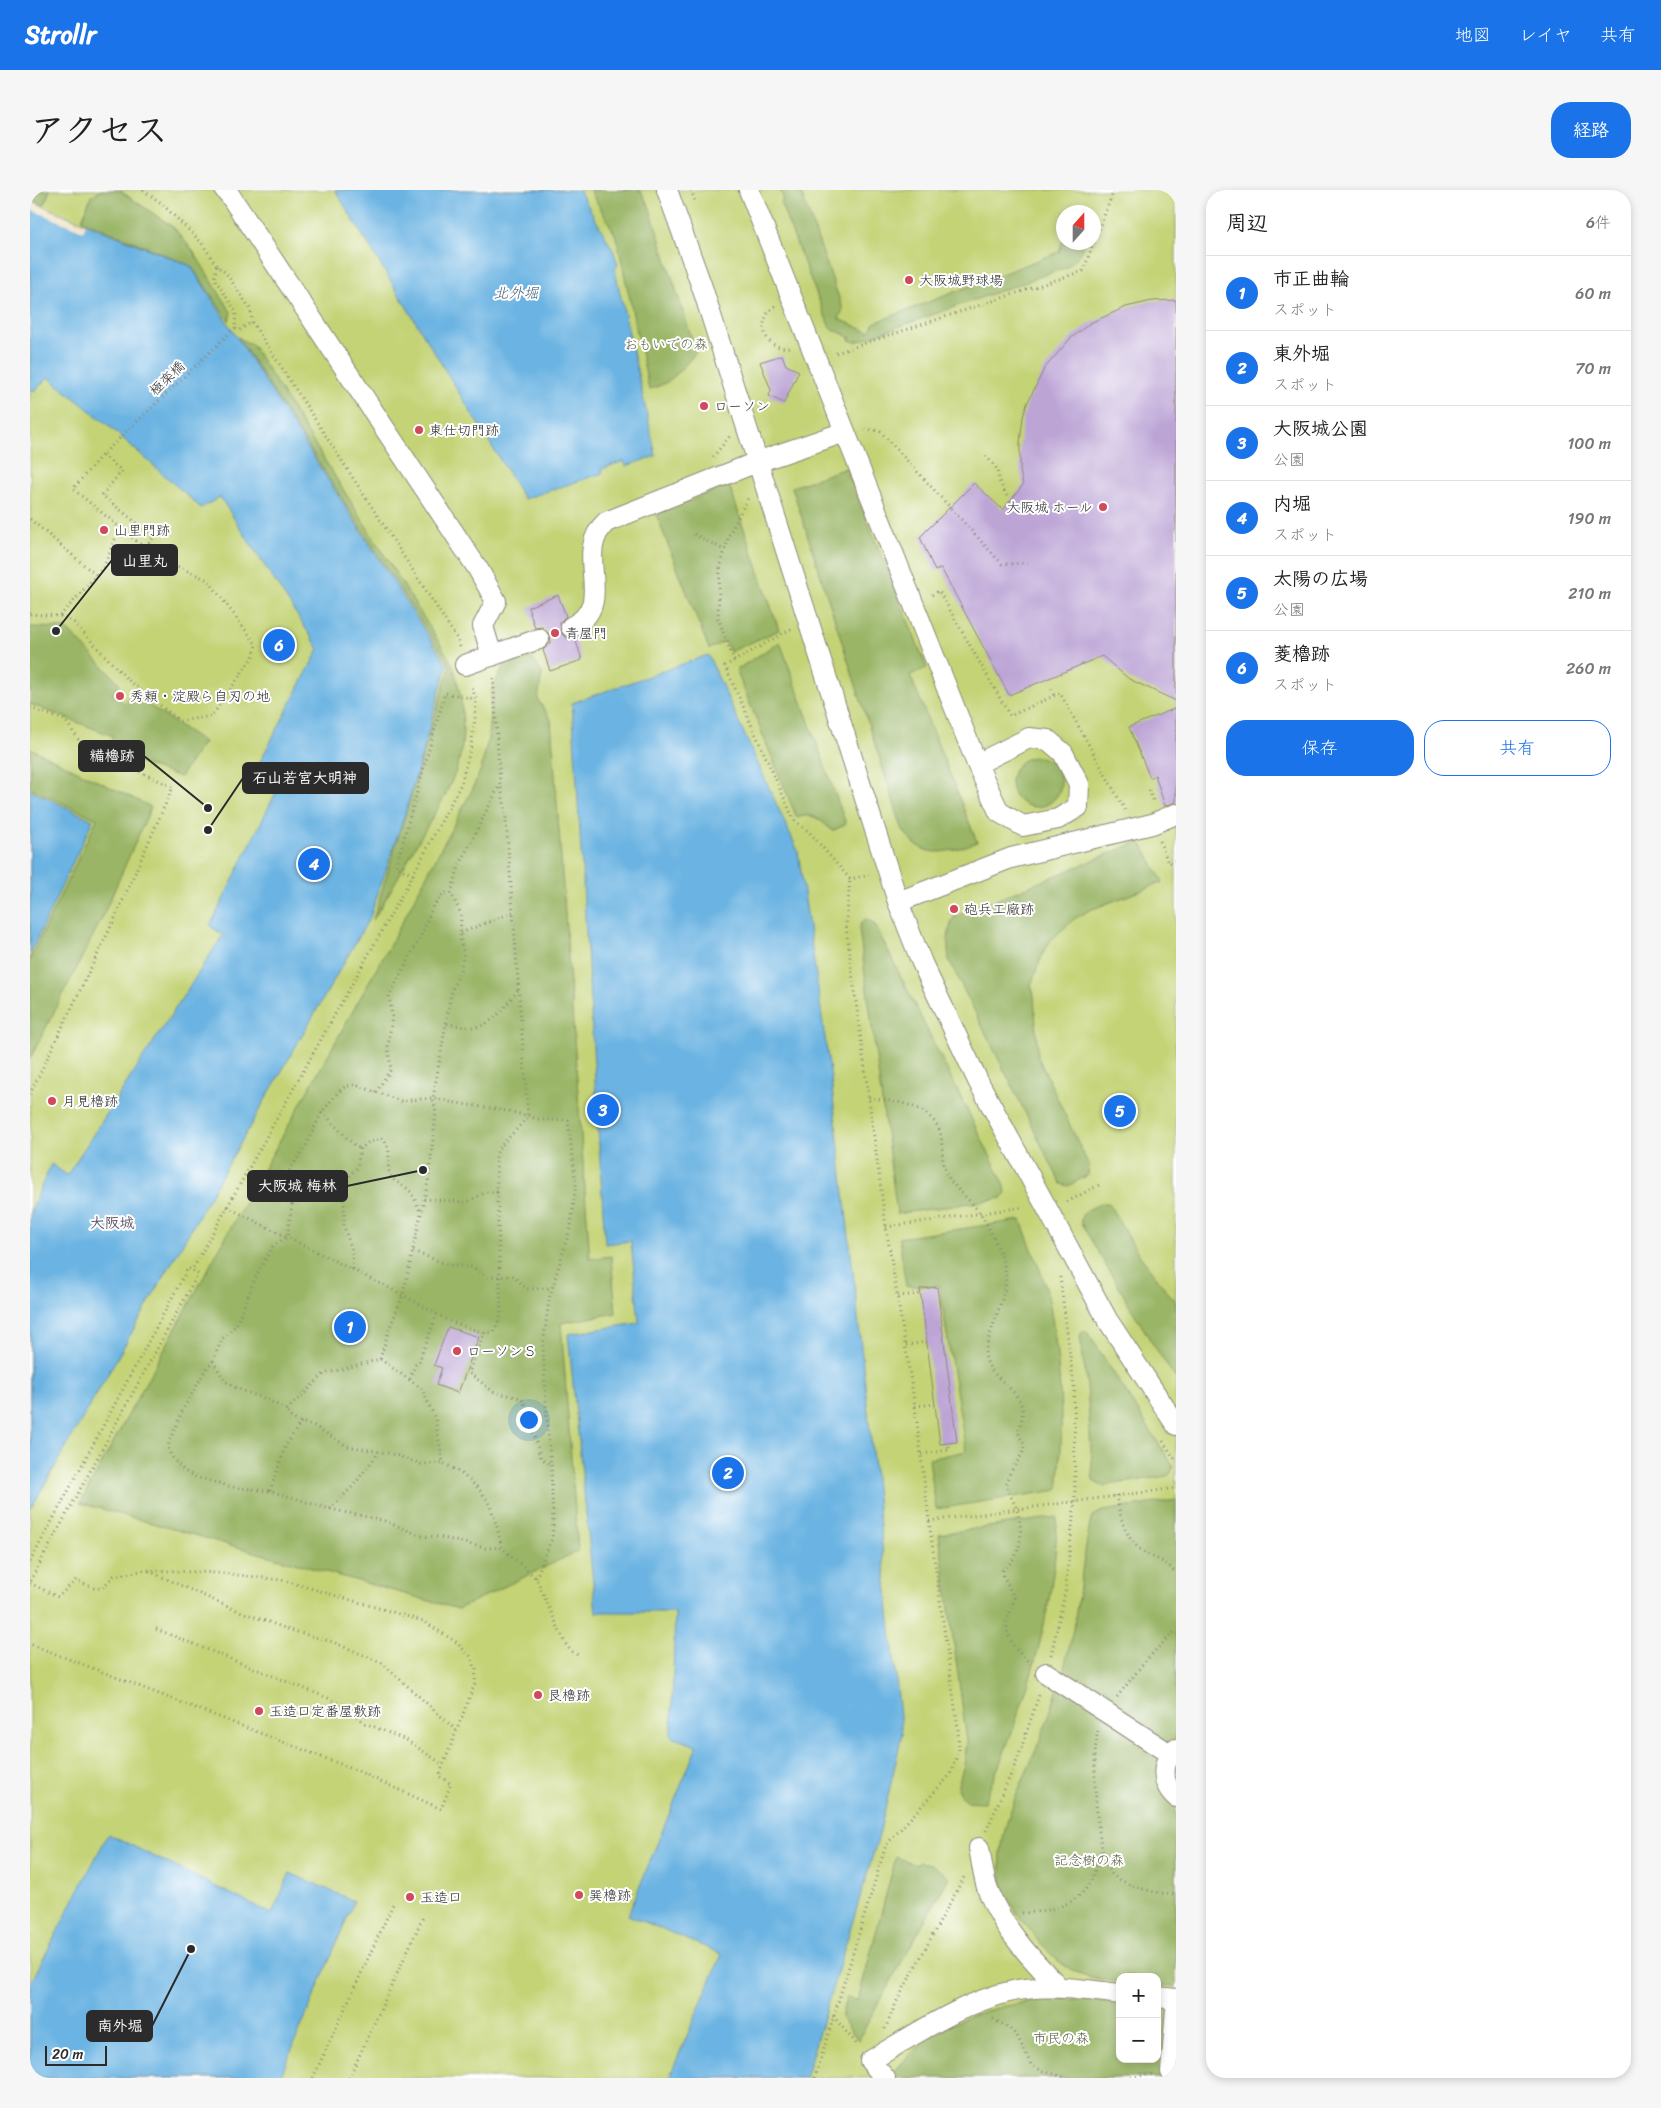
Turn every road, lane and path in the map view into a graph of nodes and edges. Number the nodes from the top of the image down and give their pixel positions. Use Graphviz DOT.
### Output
graph roads {
  1 [pos="143,190"];
  2 [pos="224,190"];
  3 [pos="667,190"];
  4 [pos="691,190"];
  5 [pos="749,190"];
  6 [pos="1114,190"];
  7 [pos="697,209"];
  8 [pos="217,266"];
  9 [pos="790,296"];
  10 [pos="252,322"];
  11 [pos="235,328"];
  12 [pos="808,338"];
  13 [pos="816,360"];
  14 [pos="854,430"];
  15 [pos="880,431"];
  16 [pos="866,437"];
  17 [pos="103,455"];
  18 [pos="986,456"];
  19 [pos="758,462"];
  20 [pos="750,495"];
  21 [pos="1009,499"];
  22 [pos="30,520"];
  23 [pos="122,528"];
  24 [pos="694,534"];
  25 [pos="146,548"];
  26 [pos="724,550"];
  27 [pos="1031,563"];
  28 [pos="97,576"];
  29 [pos="929,597"];
  30 [pos="30,614"];
  31 [pos="60,616"];
  32 [pos="571,628"];
  33 [pos="792,629"];
  34 [pos="539,639"];
  35 [pos="492,656"];
  36 [pos="734,661"];
  37 [pos="465,665"];
  38 [pos="1052,690"];
  39 [pos="1054,696"];
  40 [pos="476,700"];
  41 [pos="30,708"];
  42 [pos="977,764"];
  43 [pos="500,784"];
  44 [pos="1176,814"];
  45 [pos="1144,826"];
  46 [pos="1176,861"];
  47 [pos="887,870"];
  48 [pos="413,875"];
  49 [pos="850,880"];
  50 [pos="451,893"];
  51 [pos="898,902"];
  52 [pos="513,912"];
  53 [pos="461,933"];
  54 [pos="519,989"];
  55 [pos="447,1024"];
  56 [pos="376,1092"];
  57 [pos="30,1094"];
  58 [pos="433,1098"];
  59 [pos="869,1098"];
  60 [pos="322,1112"];
  61 [pos="528,1117"];
  62 [pos="360,1149"];
  63 [pos="1099,1185"];
  64 [pos="497,1192"];
  65 [pos="424,1199"];
  66 [pos="1045,1205"];
  67 [pos="227,1207"];
  68 [pos="1069,1211"];
  69 [pos="421,1213"];
  70 [pos="980,1213"];
  71 [pos="886,1227"];
  72 [pos="287,1237"];
  73 [pos="413,1251"];
  74 [pos="192,1270"];
  75 [pos="353,1270"];
  76 [pos="1059,1272"];
  77 [pos="499,1278"];
  78 [pos="552,1288"];
  79 [pos="921,1294"];
  80 [pos="403,1295"];
  81 [pos="898,1296"];
  82 [pos="437,1314"];
  83 [pos="484,1332"];
  84 [pos="927,1342"];
  85 [pos="906,1345"];
  86 [pos="380,1359"];
  87 [pos="213,1361"];
  88 [pos="410,1379"];
  89 [pos="935,1404"];
  90 [pos="915,1406"];
  91 [pos="286,1410"];
  92 [pos="301,1422"];
  93 [pos="1176,1425"];
  94 [pos="948,1443"];
  95 [pos="379,1452"];
  96 [pos="922,1454"];
  97 [pos="443,1463"];
  98 [pos="551,1465"];
  99 [pos="1176,1488"];
  100 [pos="270,1491"];
  101 [pos="1116,1495"];
  102 [pos="1075,1500"];
  103 [pos="330,1509"];
  104 [pos="1016,1509"];
  105 [pos="929,1521"];
  106 [pos="502,1548"];
  107 [pos="30,1562"];
  108 [pos="146,1570"];
  109 [pos="1176,1574"];
  110 [pos="536,1578"];
  111 [pos="30,1582"];
  112 [pos="156,1629"];
  113 [pos="1176,1630"];
  114 [pos="30,1644"];
  115 [pos="579,1656"];
  116 [pos="1046,1673"];
  117 [pos="1106,1713"];
  118 [pos="456,1730"];
  119 [pos="1173,1752"];
  120 [pos="444,1764"];
  121 [pos="1176,1797"];
  122 [pos="979,1848"];
  123 [pos="1101,1850"];
  124 [pos="1176,1895"];
  125 [pos="394,1902"];
  126 [pos="1000,1914"];
  127 [pos="424,1915"];
  128 [pos="1060,1988"];
  129 [pos="1116,1994"];
  130 [pos="1161,1997"];
  131 [pos="1176,1999"];
  132 [pos="967,2007"];
  133 [pos="1176,2008"];
  134 [pos="833,2016"];
  135 [pos="870,2060"];
  136 [pos="1171,2072"];
  137 [pos="313,2078"];
  138 [pos="349,2078"];
  139 [pos="815,2078"];
  140 [pos="885,2078"];
  141 [pos="1066,2078"];
  1 -- 8 [label="path"];
  2 -- 35 [label="street"];
  3 -- 19 [label="street"];
  4 -- 7 [label="path"];
  5 -- 9 [label="street"];
  6 -- 13 [label="path"];
  8 -- 10 [label="path"];
  8 -- 11 [label="path"];
  9 -- 12 [label="street"];
  9 -- 12 [label="path"];
  10 -- 11 [label="path"];
  10 -- 37 [label="path"];
  11 -- 17 [label="path, 極楽橋"];
  12 -- 13 [label="street"];
  13 -- 14 [label="street"];
  14 -- 16 [label="path"];
  14 -- 19 [label="street"];
  14 -- 42 [label="street"];
  15 -- 27 [label="path"];
  17 -- 23 [label="path, 極楽橋"];
  17 -- 25 [label="path"];
  18 -- 21 [label="path"];
  19 -- 32 [label="street"];
  19 -- 47 [label="street"];
  20 -- 26 [label="path"];
  22 -- 28 [label="path"];
  23 -- 25 [label="path"];
  23 -- 28 [label="path"];
  24 -- 26 [label="path"];
  25 -- 31 [label="path"];
  26 -- 36 [label="path"];
  28 -- 31 [label="path"];
  29 -- 39 [label="path"];
  30 -- 31 [label="path"];
  33 -- 36 [label="path"];
  34 -- 35 [label="street"];
  35 -- 37 [label="street"];
  35 -- 43 [label="path"];
  36 -- 49 [label="path"];
  37 -- 40 [label="path"];
  38 -- 39 [label="path"];
  39 -- 45 [label="path"];
  40 -- 48 [label="path"];
  40 -- 48 [label="path"];
  41 -- 57 [label="path"];
  42 -- 42 [label="street"];
  43 -- 50 [label="path"];
  43 -- 52 [label="path"];
  44 -- 45 [label="street"];
  45 -- 46 [label="path"];
  45 -- 51 [label="street"];
  47 -- 49 [label="path"];
  47 -- 51 [label="street"];
  48 -- 67 [label="path"];
  49 -- 59 [label="path"];
  50 -- 53 [label="path"];
  50 -- 56 [label="path"];
  51 -- 66 [label="street"];
  52 -- 53 [label="path"];
  52 -- 54 [label="path"];
  53 -- 55 [label="path"];
  54 -- 55 [label="path"];
  54 -- 61 [label="path"];
  55 -- 58 [label="path"];
  56 -- 58 [label="path"];
  56 -- 60 [label="path"];
  58 -- 61 [label="path"];
  58 -- 65 [label="path"];
  59 -- 70 [label="path"];
  59 -- 71 [label="path"];
  60 -- 62 [label="path"];
  60 -- 72 [label="path"];
  61 -- 64 [label="path"];
  61 -- 78 [label="path"];
  62 -- 69 [label="path"];
  62 -- 75 [label="path"];
  63 -- 68 [label="path"];
  64 -- 65 [label="path"];
  64 -- 77 [label="path"];
  65 -- 69 [label="path"];
  66 -- 70 [label="path"];
  66 -- 93 [label="street"];
  67 -- 72 [label="path"];
  67 -- 74 [label="path"];
  69 -- 73 [label="path"];
  70 -- 71 [label="path"];
  70 -- 104 [label="path"];
  71 -- 81 [label="path"];
  72 -- 75 [label="path"];
  72 -- 87 [label="path"];
  73 -- 77 [label="path"];
  73 -- 80 [label="path"];
  74 -- 107 [label="path"];
  74 -- 111 [label="path"];
  75 -- 80 [label="path"];
  76 -- 102 [label="path"];
  77 -- 78 [label="path"];
  77 -- 83 [label="path"];
  78 -- 98 [label="path"];
  79 -- 81 [label="path"];
  80 -- 82 [label="path"];
  80 -- 86 [label="path"];
  81 -- 85 [label="path"];
  82 -- 83 [label="path"];
  82 -- 88 [label="path"];
  83 -- 98 [label="path"];
  84 -- 85 [label="path"];
  85 -- 90 [label="path"];
  86 -- 88 [label="path"];
  86 -- 91 [label="path"];
  87 -- 91 [label="path"];
  87 -- 100 [label="path"];
  88 -- 97 [label="path"];
  89 -- 90 [label="path"];
  90 -- 96 [label="path"];
  91 -- 92 [label="path"];
  92 -- 95 [label="path"];
  92 -- 100 [label="path"];
  94 -- 96 [label="path"];
  95 -- 97 [label="path"];
  95 -- 103 [label="path"];
  96 -- 105 [label="path"];
  97 -- 106 [label="path"];
  98 -- 110 [label="path"];
  99 -- 101 [label="path"];
  100 -- 103 [label="path"];
  101 -- 102 [label="path"];
  101 -- 109 [label="path"];
  102 -- 104 [label="path"];
  102 -- 116 [label="path"];
  103 -- 106 [label="path"];
  104 -- 105 [label="path"];
  104 -- 116 [label="path"];
  105 -- 134 [label="path"];
  106 -- 110 [label="path"];
  108 -- 111 [label="path"];
  108 -- 118 [label="path"];
  108 -- 118 [label="path"];
  110 -- 115 [label="path"];
  112 -- 120 [label="path"];
  113 -- 117 [label="path"];
  114 -- 120 [label="path"];
  116 -- 117 [label="street"];
  116 -- 122 [label="path"];
  117 -- 119 [label="street"];
  117 -- 123 [label="path"];
  118 -- 120 [label="path"];
  119 -- 121 [label="street"];
  122 -- 126 [label="street"];
  122 -- 135 [label="path"];
  123 -- 124 [label="path"];
  123 -- 126 [label="path"];
  125 -- 137 [label="path"];
  126 -- 128 [label="street"];
  127 -- 138 [label="path"];
  128 -- 129 [label="street"];
  128 -- 132 [label="street"];
  130 -- 131 [label="street"];
  132 -- 135 [label="street"];
  132 -- 141 [label="path"];
  133 -- 136 [label="street"];
  134 -- 135 [label="path"];
  134 -- 139 [label="path"];
  135 -- 140 [label="street"];
}
